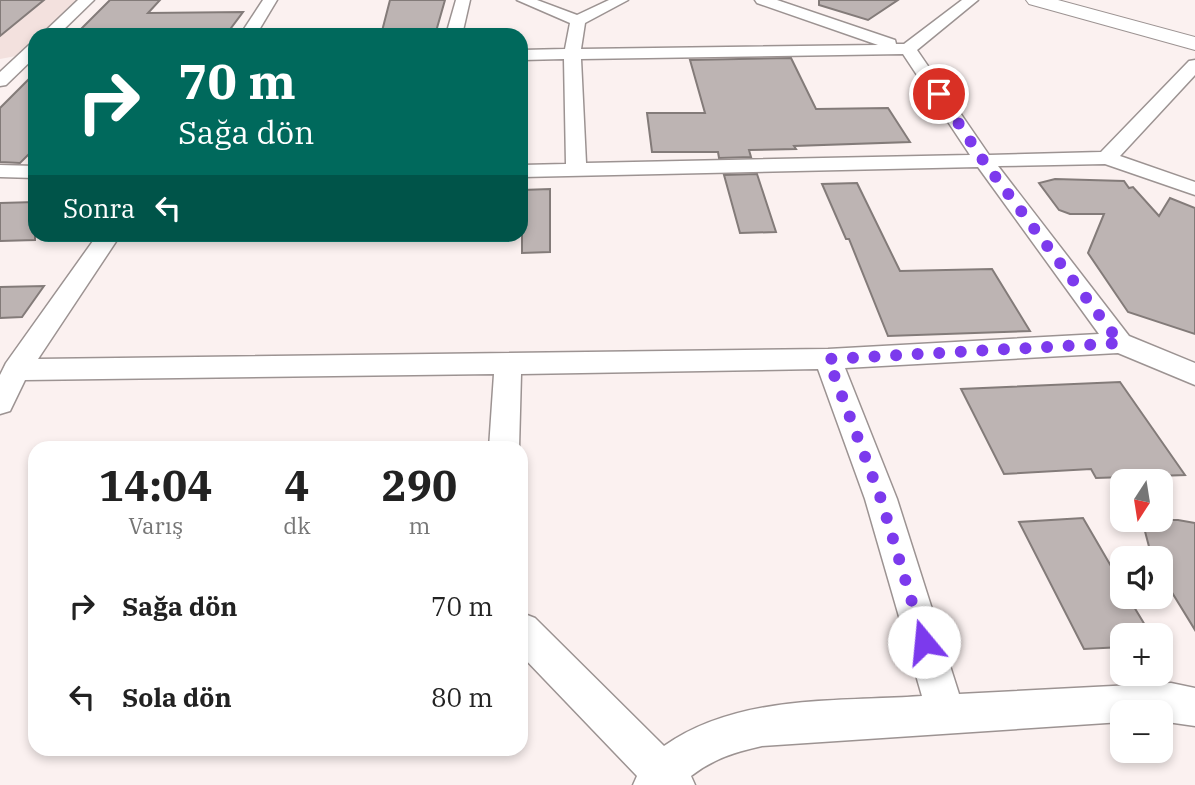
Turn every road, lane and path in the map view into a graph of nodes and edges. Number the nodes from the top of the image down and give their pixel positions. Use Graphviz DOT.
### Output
graph roads {
  1 [pos="87,0"];
  2 [pos="270,0"];
  3 [pos="463,0"];
  4 [pos="524,0"];
  5 [pos="621,0"];
  6 [pos="762,0"];
  7 [pos="971,0"];
  8 [pos="1036,0"];
  9 [pos="1069,0"];
  10 [pos="578,21"];
  11 [pos="57,28"];
  12 [pos="252,28"];
  13 [pos="456,28"];
  14 [pos="1195,33"];
  15 [pos="1195,44"];
  16 [pos="908,49"];
  17 [pos="28,53"];
  18 [pos="572,54"];
  19 [pos="528,55"];
  20 [pos="9,65"];
  21 [pos="1195,65"];
  22 [pos="0,81"];
  23 [pos="1107,158"];
  24 [pos="985,163"];
  25 [pos="576,170"];
  26 [pos="0,171"];
  27 [pos="528,171"];
  28 [pos="28,172"];
  29 [pos="1195,189"];
  30 [pos="104,242"];
  31 [pos="1120,343"];
  32 [pos="828,359"];
  33 [pos="508,364"];
  34 [pos="16,370"];
  35 [pos="1195,374"];
  36 [pos="0,403"];
  37 [pos="504,441"];
  38 [pos="528,637"];
  39 [pos="1195,707"];
  40 [pos="946,713"];
  41 [pos="664,781"];
  1 -- 11 [label="street"];
  2 -- 12 [label="street"];
  3 -- 13 [label="street"];
  4 -- 10 [label="street"];
  5 -- 10 [label="street"];
  6 -- 16 [label="street"];
  7 -- 16 [label="street"];
  8 -- 15 [label="main road"];
  9 -- 14 [label="main road"];
  10 -- 18 [label="street"];
  16 -- 18 [label="street"];
  16 -- 24 [label="street"];
  17 -- 20 [label="street"];
  18 -- 19 [label="street"];
  18 -- 25 [label="street"];
  20 -- 22 [label="street"];
  21 -- 23 [label="street"];
  23 -- 24 [label="street"];
  23 -- 29 [label="street"];
  24 -- 25 [label="street"];
  24 -- 31 [label="street"];
  25 -- 27 [label="street"];
  26 -- 28 [label="street"];
  30 -- 34 [label="street"];
  31 -- 32 [label="street"];
  31 -- 35 [label="street"];
  32 -- 33 [label="street"];
  32 -- 40 [label="street"];
  33 -- 34 [label="street"];
  33 -- 37 [label="street"];
  34 -- 36 [label="street"];
  38 -- 41 [label="street"];
  39 -- 40 [label="street"];
  40 -- 41 [label="street"];
}
